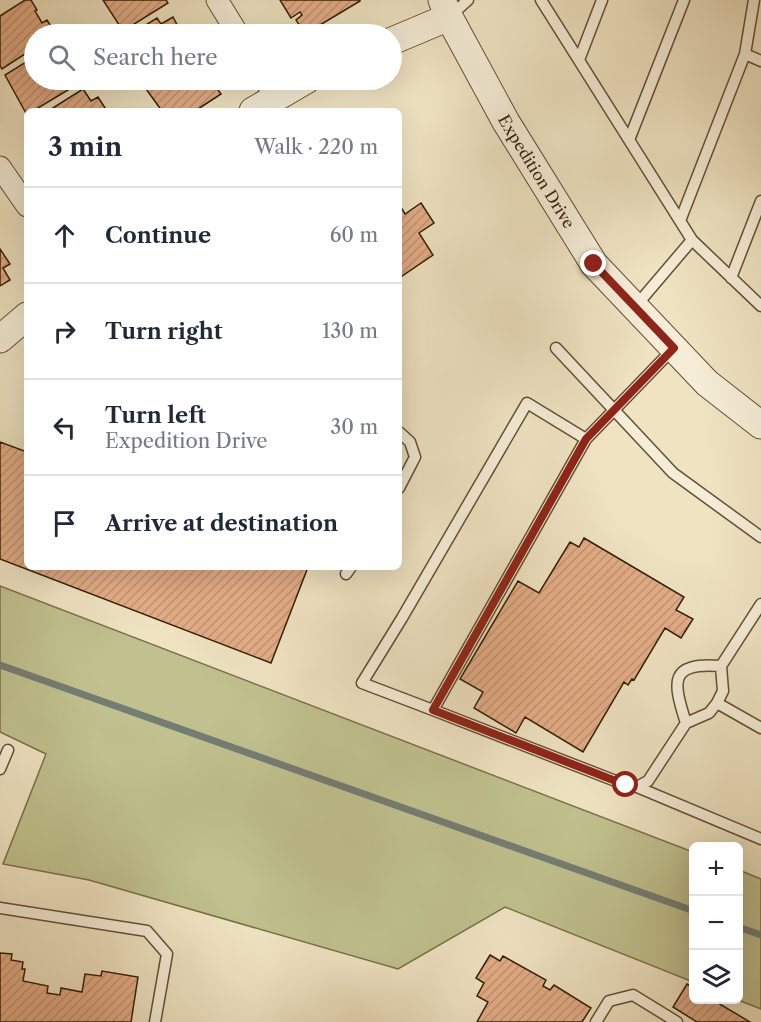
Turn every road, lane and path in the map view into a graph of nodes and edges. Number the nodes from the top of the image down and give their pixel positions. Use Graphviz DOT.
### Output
graph roads {
  1 [pos="217,0"];
  2 [pos="542,0"];
  3 [pos="602,0"];
  4 [pos="684,0"];
  5 [pos="754,0"];
  6 [pos="453,6"];
  7 [pos="232,24"];
  8 [pos="402,36"];
  9 [pos="745,54"];
  10 [pos="579,60"];
  11 [pos="761,61"];
  12 [pos="269,90"];
  13 [pos="255,108"];
  14 [pos="629,140"];
  15 [pos="0,167"];
  16 [pos="761,201"];
  17 [pos="24,202"];
  18 [pos="680,220"];
  19 [pos="692,240"];
  20 [pos="731,278"];
  21 [pos="761,306"];
  22 [pos="635,307"];
  23 [pos="556,348"];
  24 [pos="674,348"];
  25 [pos="615,410"];
  26 [pos="761,425"];
  27 [pos="402,435"];
  28 [pos="586,439"];
  29 [pos="402,482"];
  30 [pos="761,537"];
  31 [pos="761,604"];
  32 [pos="721,666"];
  33 [pos="717,703"];
  34 [pos="433,710"];
  35 [pos="686,723"];
  36 [pos="761,728"];
  37 [pos="8,750"];
  38 [pos="0,769"];
  39 [pos="637,787"];
  40 [pos="761,839"];
  41 [pos="0,908"];
  42 [pos="156,1022"];
  43 [pos="596,1022"];
  44 [pos="677,1022"];
  1 -- 7 [label="street"];
  2 -- 10 [label="lane"];
  3 -- 10 [label="lane"];
  4 -- 14 [label="lane"];
  5 -- 9 [label="lane"];
  6 -- 8 [label="street"];
  6 -- 22 [label="street, Expedition Drive"];
  9 -- 11 [label="lane"];
  9 -- 18 [label="lane"];
  10 -- 14 [label="lane"];
  12 -- 13 [label="street"];
  14 -- 18 [label="lane"];
  15 -- 17 [label="street"];
  16 -- 20 [label="lane"];
  18 -- 19 [label="lane"];
  19 -- 20 [label="lane"];
  19 -- 22 [label="lane"];
  20 -- 21 [label="lane"];
  22 -- 24 [label="street, Expedition Drive"];
  23 -- 25 [label="lane"];
  24 -- 25 [label="lane"];
  24 -- 26 [label="street, Expedition Drive"];
  25 -- 28 [label="lane"];
  25 -- 30 [label="lane"];
  27 -- 29 [label="lane"];
  28 -- 34 [label="lane"];
  28 -- 34 [label="lane"];
  31 -- 32 [label="lane"];
  32 -- 33 [label="lane"];
  32 -- 35 [label="lane"];
  33 -- 35 [label="lane"];
  33 -- 36 [label="lane"];
  34 -- 39 [label="lane"];
  35 -- 39 [label="lane"];
  37 -- 38 [label="lane"];
  39 -- 40 [label="lane"];
  41 -- 42 [label="lane"];
  43 -- 44 [label="lane"];
}
